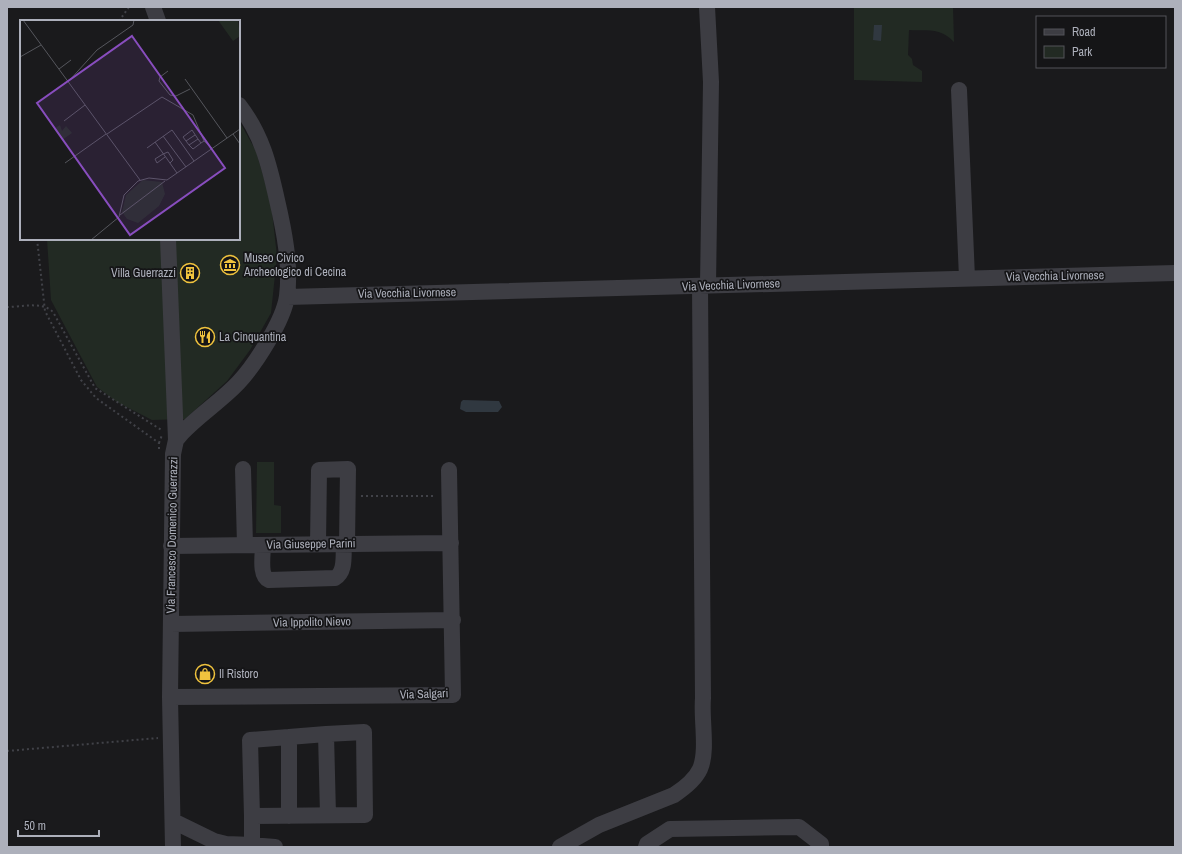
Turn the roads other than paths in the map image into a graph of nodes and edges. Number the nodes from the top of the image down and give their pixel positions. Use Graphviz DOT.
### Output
graph roads {
  1 [pos="153,7"];
  2 [pos="707,7"];
  3 [pos="158,20"];
  4 [pos="959,90"];
  5 [pos="240,107"];
  6 [pos="168,240"];
  7 [pos="1175,274"];
  8 [pos="967,278"];
  9 [pos="704,286"];
  10 [pos="287,296"];
  11 [pos="170,436"];
  12 [pos="243,469"];
  13 [pos="449,470"];
  14 [pos="451,543"];
  15 [pos="318,544"];
  16 [pos="346,544"];
  17 [pos="245,545"];
  18 [pos="263,545"];
  19 [pos="171,546"];
  20 [pos="452,620"];
  21 [pos="171,624"];
  22 [pos="170,697"];
  23 [pos="326,734"];
  24 [pos="288,737"];
  25 [pos="328,815"];
  26 [pos="252,816"];
  27 [pos="289,816"];
  28 [pos="173,821"];
  29 [pos="252,845"];
  30 [pos="222,846"];
  31 [pos="174,847"];
  32 [pos="275,847"];
  33 [pos="560,847"];
  34 [pos="646,847"];
  35 [pos="821,847"];
  1 -- 3 [label="street"];
  2 -- 9 [label="street"];
  4 -- 8 [label="street"];
  5 -- 10 [label="street, Via Francesco Domenico Guerrazzi"];
  6 -- 11 [label="street"];
  7 -- 8 [label="street, Via Vecchia Livornese"];
  8 -- 9 [label="street, Via Vecchia Livornese"];
  9 -- 10 [label="street, Via Vecchia Livornese"];
  9 -- 33 [label="street"];
  10 -- 11 [label="street, Via Francesco Domenico Guerrazzi"];
  11 -- 19 [label="street, Via Francesco Domenico Guerrazzi"];
  12 -- 17 [label="street"];
  13 -- 14 [label="street, Via Salgari"];
  14 -- 16 [label="street, Via Giuseppe Parini"];
  14 -- 20 [label="street, Via Salgari"];
  15 -- 16 [label="street, Via Giuseppe Parini"];
  15 -- 16 [label="street"];
  15 -- 18 [label="street, Via Giuseppe Parini"];
  16 -- 18 [label="street"];
  17 -- 18 [label="street, Via Giuseppe Parini"];
  17 -- 19 [label="street, Via Giuseppe Parini"];
  19 -- 21 [label="street, Via Francesco Domenico Guerrazzi"];
  20 -- 21 [label="street, Via Ippolito Nievo"];
  20 -- 22 [label="street, Via Salgari"];
  21 -- 22 [label="street, Via Francesco Domenico Guerrazzi"];
  22 -- 28 [label="street, Via Francesco Domenico Guerrazzi"];
  23 -- 24 [label="street"];
  23 -- 25 [label="street"];
  23 -- 25 [label="street"];
  24 -- 26 [label="street"];
  24 -- 27 [label="street"];
  25 -- 27 [label="street"];
  26 -- 27 [label="street"];
  26 -- 29 [label="street"];
  28 -- 30 [label="street"];
  28 -- 31 [label="street, Via Francesco Domenico Guerrazzi"];
  29 -- 30 [label="street"];
  29 -- 32 [label="street"];
  34 -- 35 [label="street"];
}
